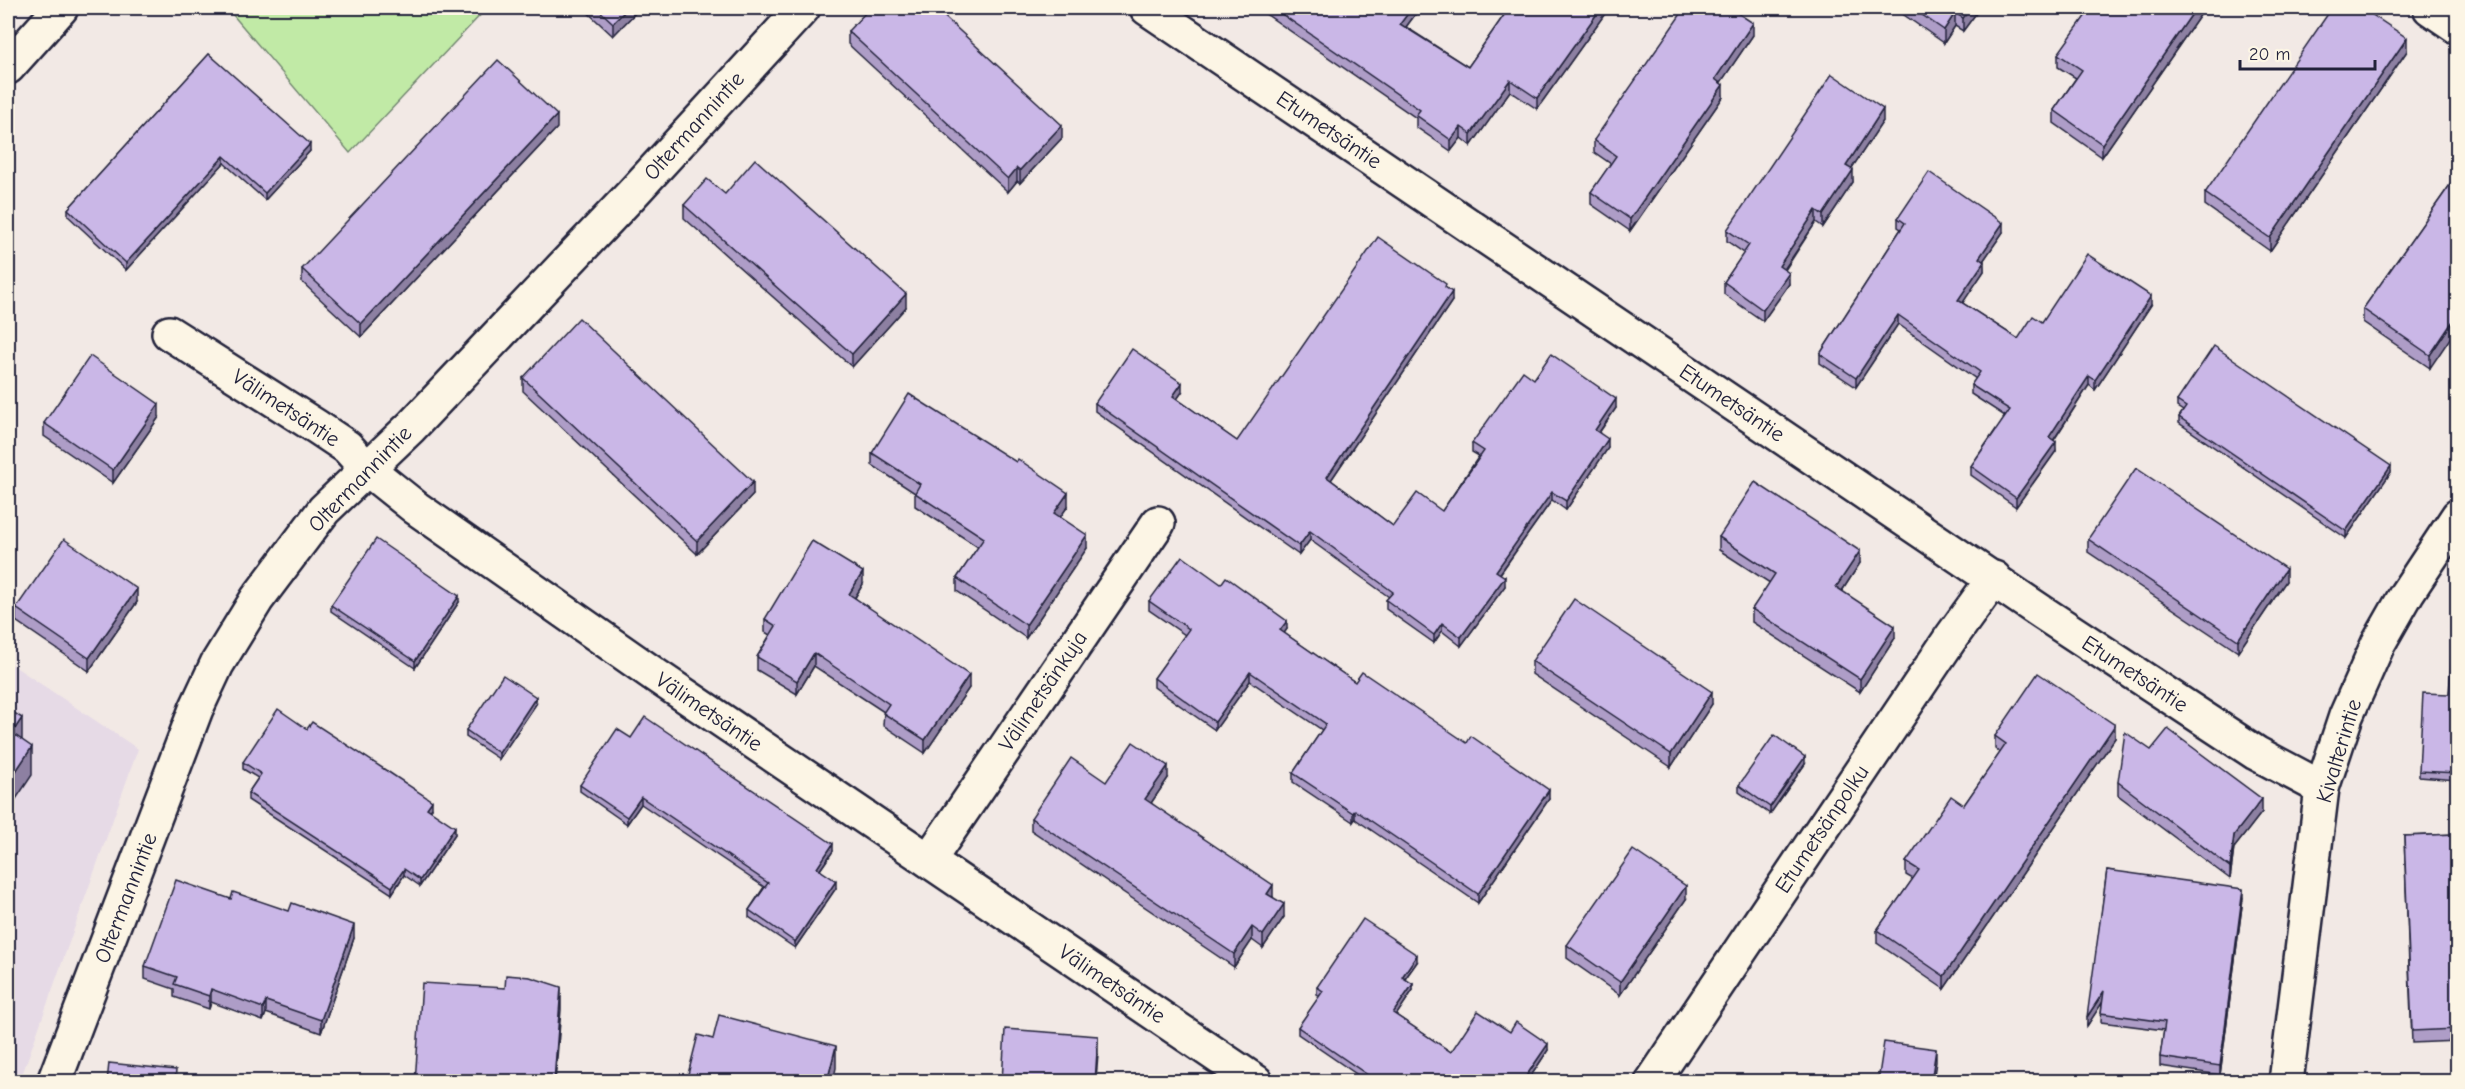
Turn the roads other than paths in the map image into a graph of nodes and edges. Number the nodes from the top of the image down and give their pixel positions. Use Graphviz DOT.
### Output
graph roads {
  1 [pos="61,8"];
  2 [pos="803,8"];
  3 [pos="1147,8"];
  4 [pos="2430,8"];
  5 [pos="2457,27"];
  6 [pos="8,68"];
  7 [pos="170,333"];
  8 [pos="366,468"];
  9 [pos="2457,516"];
  10 [pos="1158,523"];
  11 [pos="1994,578"];
  12 [pos="2322,788"];
  13 [pos="929,860"];
  14 [pos="54,1082"];
  15 [pos="1256,1082"];
  16 [pos="1652,1082"];
  17 [pos="2286,1082"];
  1 -- 6 [label="main road"];
  2 -- 8 [label="main road, Oltermannintie"];
  3 -- 11 [label="main road, Etumetsäntie"];
  4 -- 5 [label="main road"];
  7 -- 8 [label="main road, Välimetsäntie"];
  8 -- 13 [label="main road, Välimetsäntie"];
  8 -- 14 [label="main road, Oltermannintie"];
  9 -- 12 [label="main road, Kivalterintie"];
  10 -- 13 [label="main road, Välimetsänkuja"];
  11 -- 12 [label="main road, Etumetsäntie"];
  11 -- 16 [label="main road, Etumetsänpolku"];
  12 -- 17 [label="main road, Kivalterintie"];
  13 -- 15 [label="main road, Välimetsäntie"];
}
